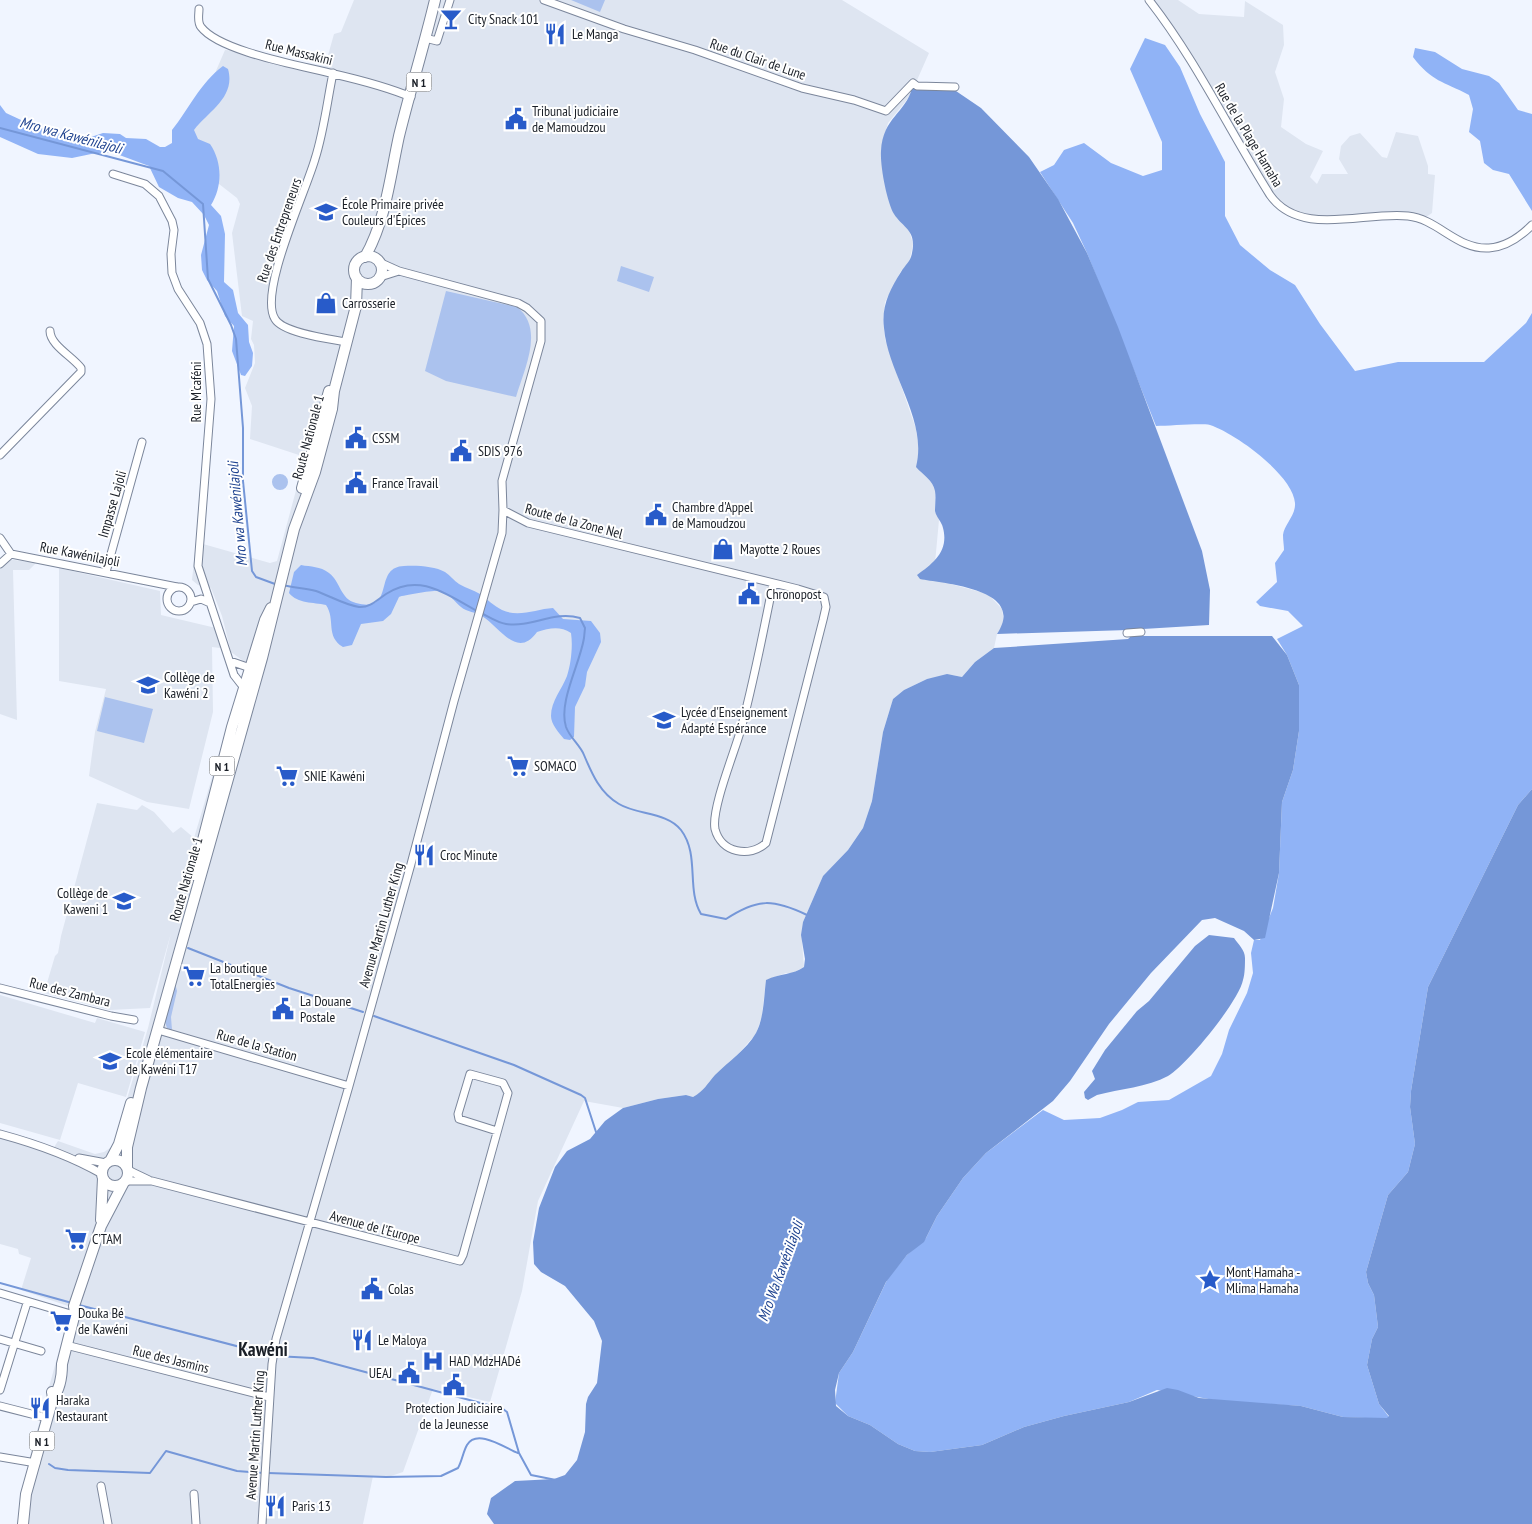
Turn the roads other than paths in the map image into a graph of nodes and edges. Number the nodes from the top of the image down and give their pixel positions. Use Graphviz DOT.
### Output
graph roads {
  1 [pos="450,0"];
  2 [pos="544,0"];
  3 [pos="1149,0"];
  4 [pos="440,3"];
  5 [pos="199,9"];
  6 [pos="428,39"];
  7 [pos="333,73"];
  8 [pos="955,87"];
  9 [pos="411,96"];
  10 [pos="395,163"];
  11 [pos="112,174"];
  12 [pos="1532,225"];
  13 [pos="375,239"];
  14 [pos="366,257"];
  15 [pos="378,261"];
  16 [pos="399,271"];
  17 [pos="380,277"];
  18 [pos="357,278"];
  19 [pos="371,284"];
  20 [pos="356,306"];
  21 [pos="50,331"];
  22 [pos="345,346"];
  23 [pos="142,442"];
  24 [pos="0,454"];
  25 [pos="503,510"];
  26 [pos="0,538"];
  27 [pos="11,554"];
  28 [pos="0,564"];
  29 [pos="106,572"];
  30 [pos="163,584"];
  31 [pos="773,584"];
  32 [pos="177,587"];
  33 [pos="189,591"];
  34 [pos="206,592"];
  35 [pos="169,593"];
  36 [pos="191,602"];
  37 [pos="210,603"];
  38 [pos="1128,632"];
  39 [pos="1141,632"];
  40 [pos="230,661"];
  41 [pos="254,670"];
  42 [pos="249,687"];
  43 [pos="0,988"];
  44 [pos="134,1020"];
  45 [pos="158,1030"];
  46 [pos="349,1086"];
  47 [pos="497,1131"];
  48 [pos="0,1134"];
  49 [pos="74,1158"];
  50 [pos="109,1162"];
  51 [pos="128,1168"];
  52 [pos="102,1176"];
  53 [pos="152,1181"];
  54 [pos="125,1183"];
  55 [pos="309,1223"];
  56 [pos="101,1226"];
  57 [pos="0,1294"];
  58 [pos="27,1302"];
  59 [pos="76,1310"];
  60 [pos="0,1339"];
  61 [pos="14,1343"];
  62 [pos="66,1345"];
  63 [pos="41,1351"];
  64 [pos="0,1390"];
  65 [pos="269,1397"];
  66 [pos="0,1406"];
  67 [pos="47,1418"];
  68 [pos="0,1457"];
  69 [pos="36,1463"];
  70 [pos="30,1485"];
  71 [pos="101,1486"];
  72 [pos="194,1494"];
  73 [pos="23,1524"];
  74 [pos="28,1524"];
  75 [pos="108,1524"];
  76 [pos="196,1524"];
  77 [pos="262,1524"];
  1 -- 4 [label="street"];
  2 -- 8 [label="street, Rue du Clair de Lune"];
  3 -- 12 [label="street, Rue de la Plage Hamaha"];
  4 -- 6 [label="main road, Route Nationale 1 / N 1"];
  5 -- 7 [label="street, Rue Massakini"];
  6 -- 9 [label="main road, Route Nationale 1 / N 1"];
  6 -- 10 [label="main road, Route Nationale 1 / N 1"];
  7 -- 9 [label="street, Rue Massakini"];
  7 -- 22 [label="street, Rue des Entrepreneurs"];
  9 -- 10 [label="main road, Route Nationale 1 / N 1"];
  10 -- 13 [label="main road, Route Nationale 1 / N 1"];
  11 -- 34 [label="street, Rue M'caféni"];
  13 -- 14 [label="main road, Route Nationale 1 / N 1"];
  13 -- 15 [label="main road, Route Nationale 1 / N 1"];
  14 -- 15 [label="main road"];
  14 -- 18 [label="main road, Route Nationale 1 / N 1"];
  15 -- 16 [label="street"];
  15 -- 17 [label="main road, Route Nationale 1 / N 1"];
  16 -- 17 [label="street"];
  16 -- 25 [label="street"];
  17 -- 19 [label="main road, Route Nationale 1 / N 1"];
  18 -- 19 [label="main road"];
  18 -- 20 [label="main road, Route Nationale 1 / N 1"];
  19 -- 20 [label="main road, Route Nationale 1 / N 1"];
  20 -- 22 [label="main road, Route Nationale 1 / N 1"];
  21 -- 24 [label="street"];
  22 -- 41 [label="main road, Route Nationale 1 / N 1"];
  23 -- 29 [label="street, Impasse Lajoli"];
  25 -- 31 [label="street, Route de la Zone Nel"];
  25 -- 46 [label="street, Avenue Martin Luther King"];
  26 -- 27 [label="street"];
  27 -- 28 [label="street"];
  27 -- 29 [label="street, Rue Kawénilajoli"];
  29 -- 30 [label="street, Rue Kawénilajoli"];
  30 -- 32 [label="street, Rue Kawénilajoli"];
  30 -- 35 [label="street"];
  31 -- 31 [label="street, Route de la Zone Nel"];
  32 -- 33 [label="street, Rue Kawénilajoli"];
  32 -- 35 [label="street"];
  33 -- 34 [label="street, Rue Kawénilajoli"];
  33 -- 36 [label="street"];
  34 -- 37 [label="street"];
  35 -- 36 [label="street"];
  36 -- 37 [label="street"];
  37 -- 40 [label="street"];
  38 -- 39 [label="street"];
  40 -- 41 [label="street"];
  40 -- 42 [label="street"];
  41 -- 42 [label="main road, Route Nationale 1 / N 1"];
  42 -- 45 [label="main road, Route Nationale 1 / N 1"];
  42 -- 50 [label="main road, Route Nationale 1 / N 1"];
  43 -- 44 [label="street, Rue des Zambara"];
  45 -- 46 [label="street, Rue de la Station"];
  45 -- 51 [label="main road, Route Nationale 1 / N 1"];
  46 -- 55 [label="street, Avenue Martin Luther King"];
  47 -- 47 [label="street, Avenue de l’Europe"];
  47 -- 55 [label="street, Avenue de l’Europe"];
  48 -- 49 [label="street"];
  49 -- 50 [label="street"];
  49 -- 52 [label="street"];
  50 -- 51 [label="main road"];
  50 -- 52 [label="main road"];
  51 -- 53 [label="street, Avenue de l’Europe"];
  51 -- 54 [label="main road"];
  52 -- 54 [label="main road"];
  52 -- 56 [label="main road, N 1"];
  53 -- 54 [label="street, Avenue de l’Europe"];
  53 -- 55 [label="street, Avenue de l’Europe"];
  54 -- 56 [label="main road, N 1"];
  55 -- 65 [label="street, Avenue Martin Luther King"];
  56 -- 59 [label="main road, N 1"];
  57 -- 58 [label="street"];
  58 -- 59 [label="street"];
  58 -- 61 [label="street"];
  59 -- 62 [label="main road, N 1"];
  60 -- 61 [label="street"];
  61 -- 63 [label="street"];
  61 -- 64 [label="street"];
  62 -- 65 [label="street, Rue des Jasmins"];
  62 -- 67 [label="main road, N 1"];
  65 -- 77 [label="street, Avenue Martin Luther King"];
  66 -- 67 [label="street"];
  67 -- 69 [label="main road, N 1"];
  68 -- 69 [label="street"];
  69 -- 70 [label="main road, N 1"];
  70 -- 73 [label="main road, N 1"];
  70 -- 74 [label="main road, N 1"];
  71 -- 75 [label="street"];
  72 -- 76 [label="street"];
}
